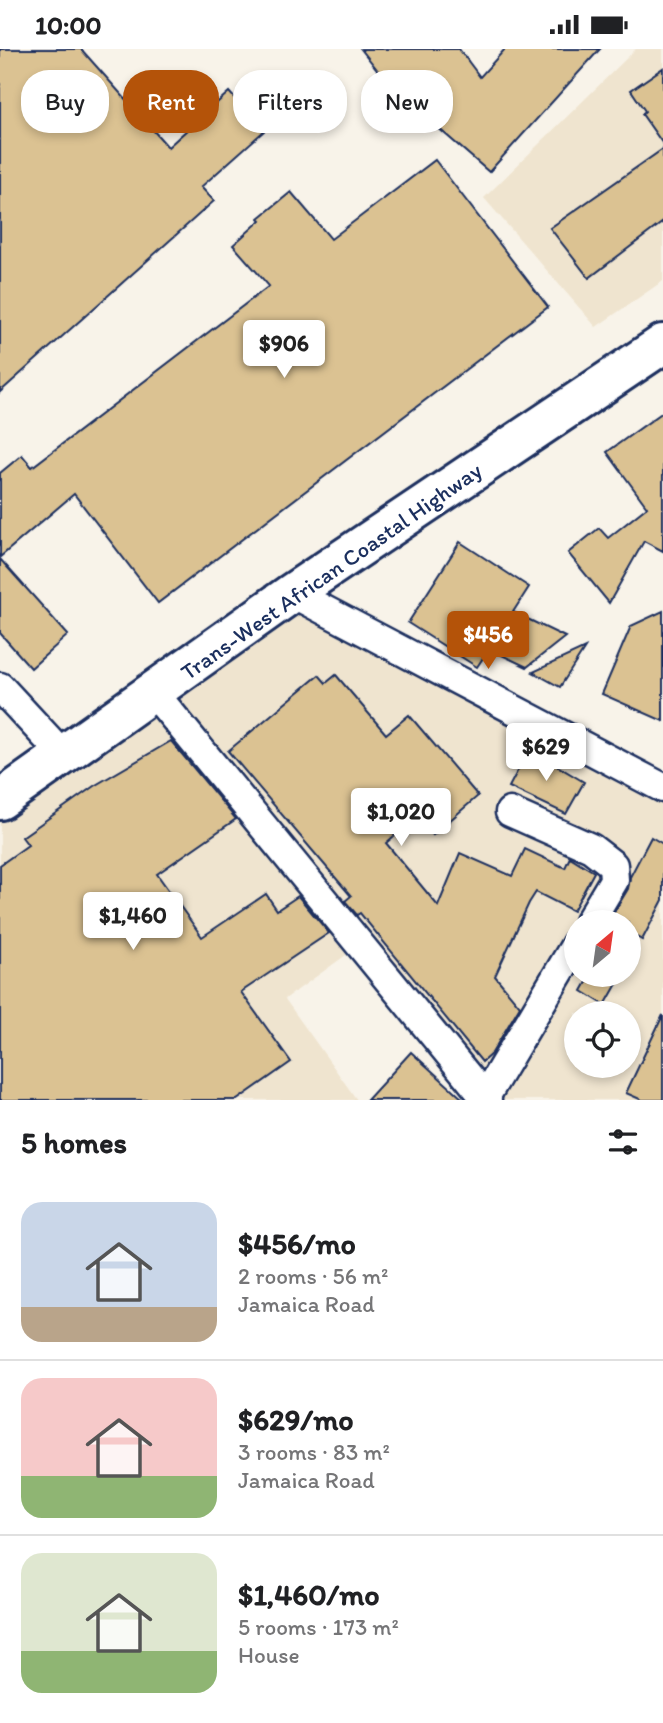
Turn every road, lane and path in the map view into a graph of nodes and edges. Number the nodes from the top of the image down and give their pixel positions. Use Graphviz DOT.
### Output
graph roads {
  1 [pos="663,344"];
  2 [pos="292,593"];
  3 [pos="0,687"];
  4 [pos="154,693"];
  5 [pos="64,756"];
  6 [pos="663,788"];
  7 [pos="0,800"];
  8 [pos="510,812"];
  9 [pos="596,910"];
  10 [pos="564,965"];
  11 [pos="486,1099"];
  1 -- 2 [label="highway, Trans-West African Coastal Highway"];
  2 -- 4 [label="highway, Trans-West African Coastal Highway"];
  2 -- 6 [label="street"];
  3 -- 5 [label="street"];
  4 -- 5 [label="highway, Trans-West African Coastal Highway"];
  4 -- 11 [label="street"];
  5 -- 7 [label="highway, Trans-West African Coastal Highway"];
  8 -- 9 [label="street"];
  10 -- 11 [label="street"];
}
